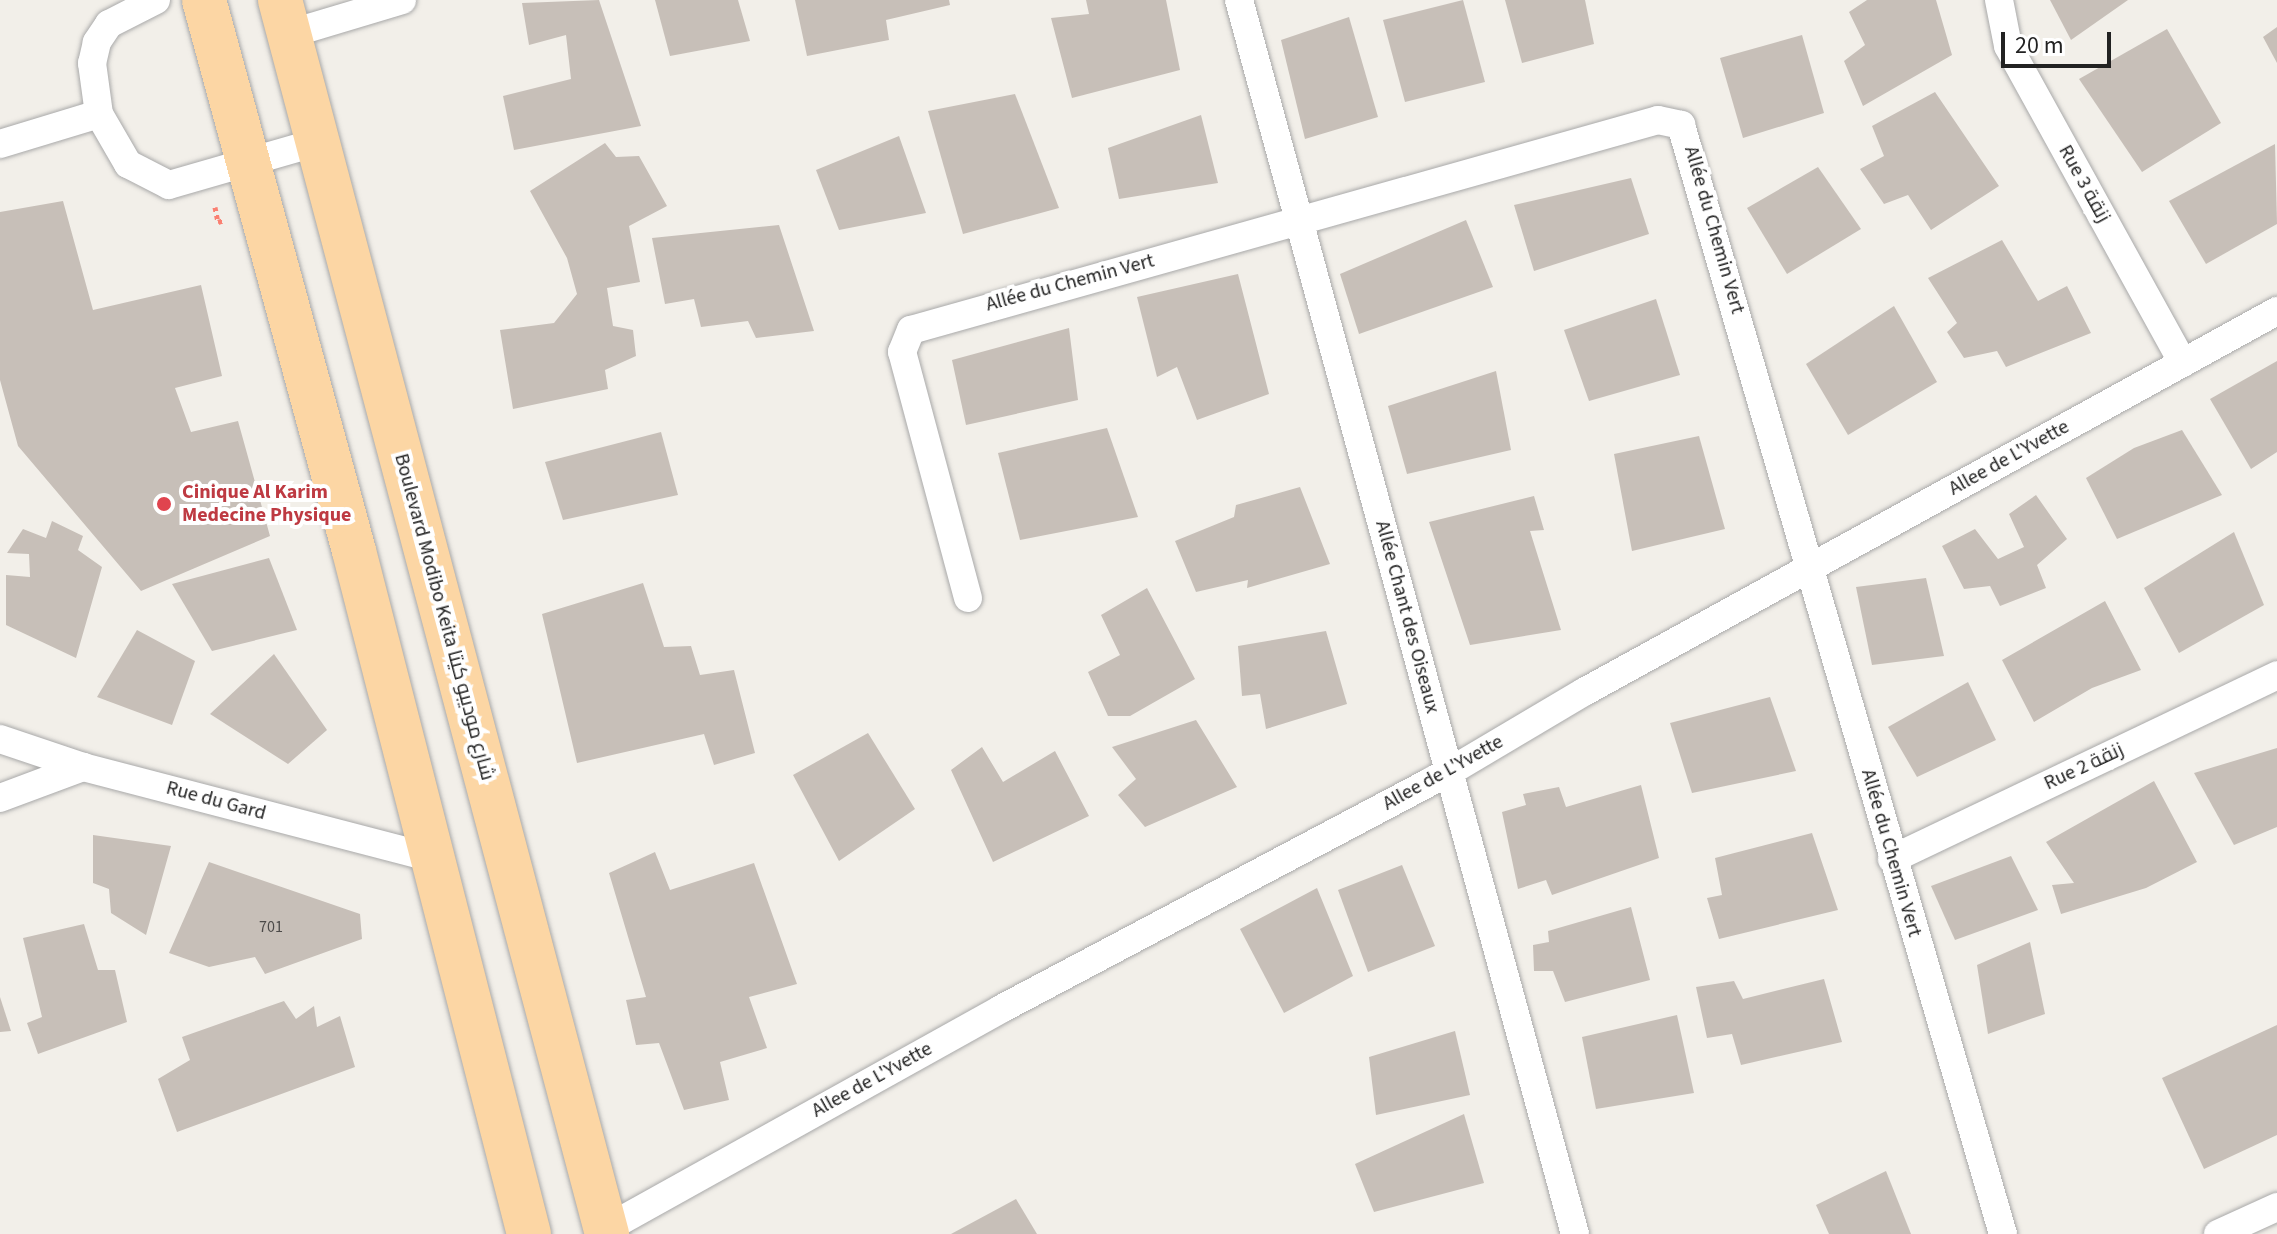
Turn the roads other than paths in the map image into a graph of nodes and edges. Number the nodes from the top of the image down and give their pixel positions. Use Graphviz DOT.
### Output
graph roads {
  1 [pos="156,0"];
  2 [pos="204,0"];
  3 [pos="402,0"];
  4 [pos="1239,0"];
  5 [pos="1999,0"];
  6 [pos="285,17"];
  7 [pos="99,114"];
  8 [pos="318,142"];
  9 [pos="0,144"];
  10 [pos="249,162"];
  11 [pos="1299,220"];
  12 [pos="2277,311"];
  13 [pos="2183,363"];
  14 [pos="1810,567"];
  15 [pos="968,598"];
  16 [pos="2277,675"];
  17 [pos="0,739"];
  18 [pos="83,767"];
  19 [pos="1449,772"];
  20 [pos="0,798"];
  21 [pos="433,858"];
  22 [pos="1892,859"];
  23 [pos="2277,1207"];
  24 [pos="606,1232"];
  25 [pos="529,1234"];
  26 [pos="1575,1234"];
  27 [pos="2003,1234"];
  28 [pos="2218,1234"];
  1 -- 7 [label="street"];
  2 -- 10 [label="main road"];
  3 -- 6 [label="street"];
  4 -- 11 [label="street, Allée Chant des Oiseaux"];
  5 -- 13 [label="street, Rue 3 زنقة"];
  6 -- 8 [label="main road, Boulevard Modibo Keita شارع موديبو كيتا"];
  7 -- 9 [label="street"];
  7 -- 10 [label="street"];
  8 -- 10 [label="street"];
  8 -- 24 [label="main road, Boulevard Modibo Keita شارع موديبو كيتا"];
  10 -- 21 [label="main road"];
  11 -- 14 [label="street, Allée du Chemin Vert"];
  11 -- 15 [label="street, Allée du Chemin Vert"];
  11 -- 19 [label="street, Allée Chant des Oiseaux"];
  12 -- 13 [label="street, Allee de L'Yvette"];
  13 -- 14 [label="street, Allee de L'Yvette"];
  14 -- 19 [label="street, Allee de L'Yvette"];
  14 -- 22 [label="street, Allée du Chemin Vert"];
  16 -- 22 [label="street, Rue 2 زنقة"];
  17 -- 18 [label="street, Rue du Gard"];
  18 -- 20 [label="street"];
  18 -- 21 [label="street, Rue du Gard"];
  19 -- 24 [label="street, Allee de L'Yvette"];
  19 -- 26 [label="street, Allée Chant des Oiseaux"];
  21 -- 25 [label="main road"];
  22 -- 27 [label="street, Allée du Chemin Vert"];
  23 -- 28 [label="street"];
}
